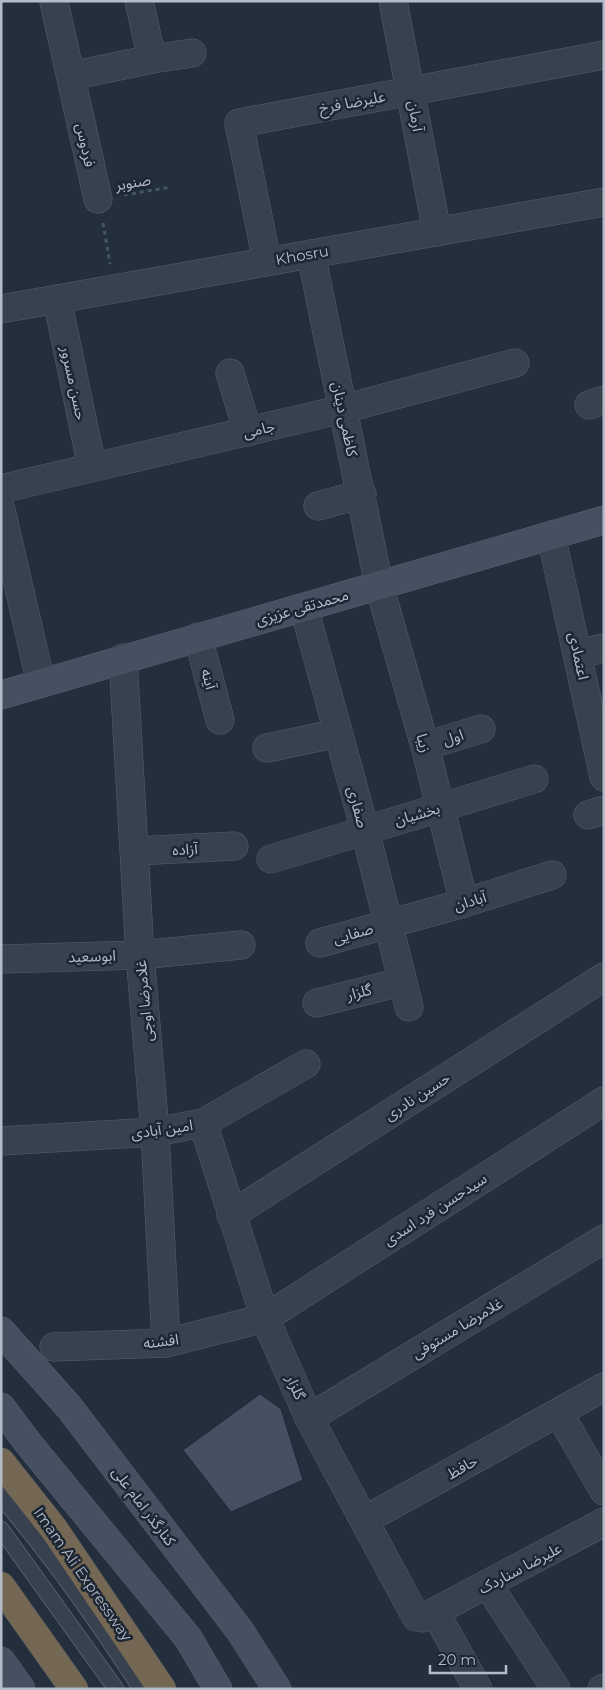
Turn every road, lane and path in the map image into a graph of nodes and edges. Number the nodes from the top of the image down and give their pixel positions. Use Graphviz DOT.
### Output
graph roads {
  1 [pos="139,1"];
  2 [pos="393,1"];
  3 [pos="54,2"];
  4 [pos="192,53"];
  5 [pos="604,55"];
  6 [pos="152,59"];
  7 [pos="71,76"];
  8 [pos="412,90"];
  9 [pos="171,187"];
  10 [pos="98,199"];
  11 [pos="604,202"];
  12 [pos="437,232"];
  13 [pos="311,254"];
  14 [pos="267,261"];
  15 [pos="114,288"];
  16 [pos="57,299"];
  17 [pos="1,309"];
  18 [pos="515,363"];
  19 [pos="230,373"];
  20 [pos="343,409"];
  21 [pos="248,432"];
  22 [pos="92,467"];
  23 [pos="1,489"];
  24 [pos="362,494"];
  25 [pos="318,506"];
  26 [pos="1,510"];
  27 [pos="604,520"];
  28 [pos="551,535"];
  29 [pos="6,554"];
  30 [pos="379,585"];
  31 [pos="304,608"];
  32 [pos="198,637"];
  33 [pos="591,651"];
  34 [pos="123,658"];
  35 [pos="41,683"];
  36 [pos="1,695"];
  37 [pos="220,720"];
  38 [pos="481,729"];
  39 [pos="338,733"];
  40 [pos="425,746"];
  41 [pos="267,748"];
  42 [pos="604,777"];
  43 [pos="534,779"];
  44 [pos="441,807"];
  45 [pos="365,830"];
  46 [pos="234,846"];
  47 [pos="136,852"];
  48 [pos="271,858"];
  49 [pos="552,875"];
  50 [pos="464,903"];
  51 [pos="387,924"];
  52 [pos="320,943"];
  53 [pos="242,945"];
  54 [pos="140,955"];
  55 [pos="1,959"];
  56 [pos="604,977"];
  57 [pos="405,995"];
  58 [pos="317,1003"];
  59 [pos="306,1064"];
  60 [pos="604,1101"];
  61 [pos="203,1123"];
  62 [pos="155,1132"];
  63 [pos="1,1141"];
  64 [pos="231,1215"];
  65 [pos="604,1239"];
  66 [pos="265,1318"];
  67 [pos="1,1331"];
  68 [pos="166,1343"];
  69 [pos="54,1347"];
  70 [pos="604,1387"];
  71 [pos="1,1407"];
  72 [pos="559,1413"];
  73 [pos="309,1418"];
  74 [pos="1,1462"];
  75 [pos="604,1491"];
  76 [pos="1,1497"];
  77 [pos="365,1520"];
  78 [pos="604,1522"];
  79 [pos="1,1529"];
  80 [pos="1,1586"];
  81 [pos="488,1586"];
  82 [pos="435,1612"];
  83 [pos="1,1661"];
  84 [pos="21,1689"];
  85 [pos="74,1689"];
  86 [pos="116,1689"];
  87 [pos="141,1689"];
  88 [pos="162,1689"];
  89 [pos="218,1689"];
  90 [pos="277,1689"];
  91 [pos="478,1689"];
  92 [pos="556,1689"];
  1 -- 6 [label="street"];
  2 -- 8 [label="street, آرمان"];
  3 -- 7 [label="street, فردوس"];
  4 -- 6 [label="street"];
  5 -- 8 [label="street, علیرضا فرخ"];
  6 -- 7 [label="street"];
  7 -- 10 [label="street, فردوس"];
  8 -- 12 [label="street, آرمان"];
  8 -- 14 [label="street, علیرضا فرخ"];
  9 -- 10 [label="path, صنوبر"];
  10 -- 15 [label="path"];
  11 -- 12 [label="street, Khosru"];
  12 -- 13 [label="street, Khosru"];
  13 -- 14 [label="street, Khosru"];
  13 -- 20 [label="street, کاظمی دینان"];
  14 -- 15 [label="street, Khosru"];
  15 -- 16 [label="street, Khosru"];
  16 -- 17 [label="street, Khosru"];
  16 -- 22 [label="street, حسن مسرور"];
  18 -- 20 [label="street, جامی"];
  19 -- 21 [label="street"];
  20 -- 21 [label="street, جامی"];
  20 -- 24 [label="street, کاظمی دینان"];
  21 -- 22 [label="street, جامی"];
  22 -- 23 [label="street, جامی"];
  24 -- 25 [label="street"];
  24 -- 30 [label="street, کاظمی دینان"];
  26 -- 29 [label="street"];
  27 -- 28 [label="main road, محمدتقی عزیزی"];
  28 -- 30 [label="main road, محمدتقی عزیزی"];
  28 -- 33 [label="street, اعتمادی"];
  29 -- 35 [label="street"];
  30 -- 31 [label="main road, محمدتقی عزیزی"];
  30 -- 40 [label="street, زیبا"];
  31 -- 32 [label="main road, محمدتقی عزیزی"];
  31 -- 39 [label="street, صفاری"];
  32 -- 34 [label="main road, محمدتقی عزیزی"];
  32 -- 37 [label="street, آینه"];
  33 -- 42 [label="street, اعتمادی"];
  34 -- 35 [label="main road, محمدتقی عزیزی"];
  34 -- 47 [label="street, غلامرضا اوجی"];
  35 -- 36 [label="main road, محمدتقی عزیزی"];
  38 -- 40 [label="street, اول"];
  39 -- 41 [label="street"];
  39 -- 45 [label="street, صفاری"];
  40 -- 44 [label="street, زیبا"];
  43 -- 44 [label="street, بخشیان"];
  44 -- 45 [label="street, بخشیان"];
  44 -- 50 [label="street, زیبا"];
  45 -- 48 [label="street, بخشیان"];
  45 -- 51 [label="street, صفاری"];
  46 -- 47 [label="street, آزاده"];
  47 -- 54 [label="street, غلامرضا اوجی"];
  49 -- 50 [label="street, آبادان"];
  50 -- 51 [label="street, آبادان"];
  51 -- 52 [label="street, صفایی"];
  51 -- 57 [label="street, صفاری"];
  53 -- 54 [label="street, ابوسعید"];
  54 -- 55 [label="street, ابوسعید"];
  54 -- 62 [label="street, غلامرضا اوجی"];
  56 -- 64 [label="street, حسین نادری"];
  57 -- 58 [label="street, گلزار"];
  59 -- 61 [label="street, امین آبادی"];
  60 -- 66 [label="street, سیدحسن فرد اسدی"];
  61 -- 62 [label="street, امین آبادی"];
  61 -- 64 [label="street, گلزار"];
  62 -- 63 [label="street, امین آبادی"];
  62 -- 68 [label="street, غلامرضا اوجی"];
  64 -- 66 [label="street, گلزار"];
  65 -- 73 [label="street, غلامرضا مستوفی"];
  66 -- 68 [label="street, افشنه"];
  66 -- 73 [label="street, گلزار"];
  67 -- 90 [label="main road, کنارگذر امام علی"];
  68 -- 69 [label="street, افشنه"];
  70 -- 72 [label="street, حافظ"];
  71 -- 89 [label="main road"];
  72 -- 75 [label="street"];
  72 -- 77 [label="street, حافظ"];
  73 -- 77 [label="street, گلزار"];
  74 -- 88 [label="highway, Imam Ali Expressway"];
  76 -- 87 [label="lane"];
  77 -- 82 [label="street, گلزار"];
  78 -- 81 [label="street, علیرضا سناردک"];
  79 -- 86 [label="lane"];
  80 -- 85 [label="highway"];
  81 -- 82 [label="street, علیرضا سناردک"];
  81 -- 92 [label="street"];
  82 -- 91 [label="street"];
  83 -- 84 [label="main road"];
}
